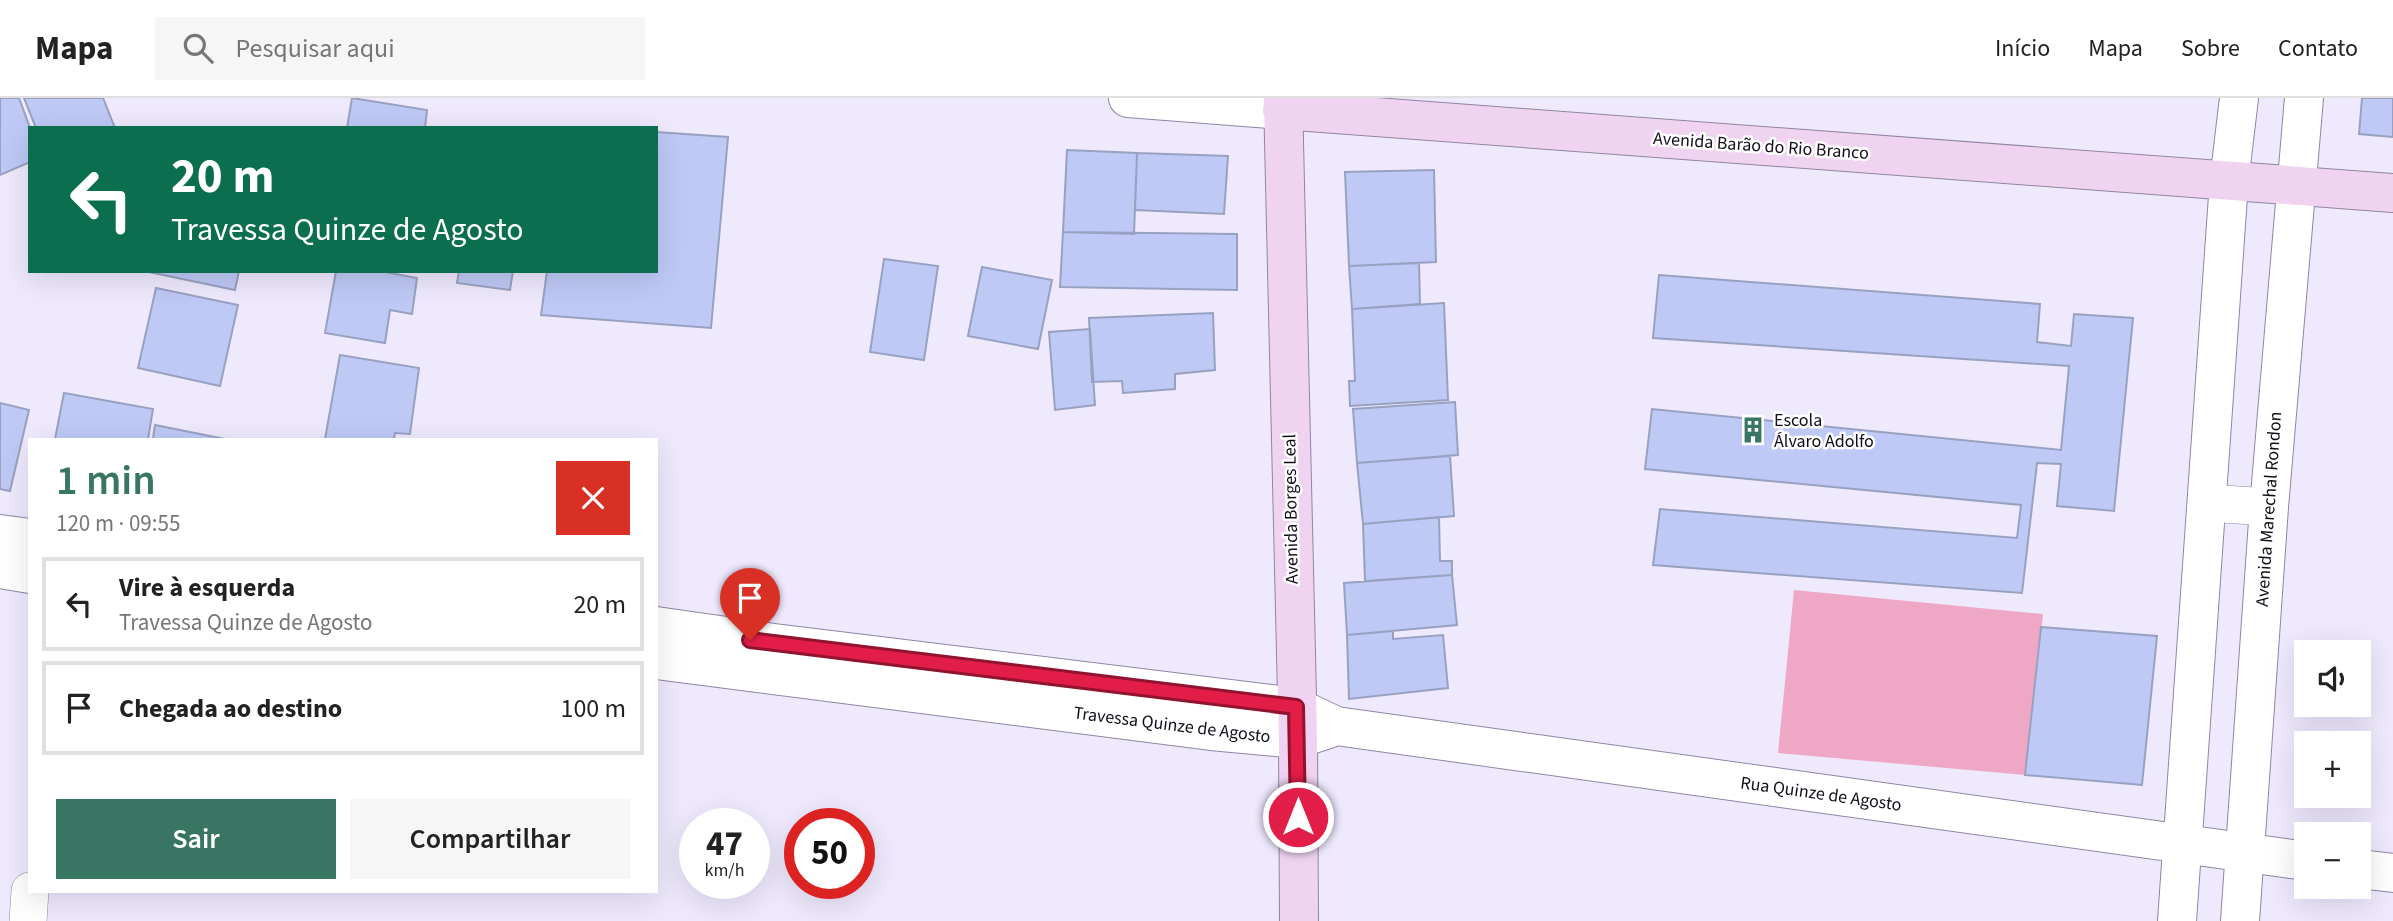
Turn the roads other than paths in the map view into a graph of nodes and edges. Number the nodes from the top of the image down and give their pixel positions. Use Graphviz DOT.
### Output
graph roads {
  1 [pos="1128,98"];
  2 [pos="2239,98"];
  3 [pos="2304,98"];
  4 [pos="1282,104"];
  5 [pos="2229,182"];
  6 [pos="2295,185"];
  7 [pos="2393,193"];
  8 [pos="2207,503"];
  9 [pos="2269,507"];
  10 [pos="0,534"];
  11 [pos="28,538"];
  12 [pos="0,569"];
  13 [pos="28,574"];
  14 [pos="658,626"];
  15 [pos="773,659"];
  16 [pos="658,660"];
  17 [pos="1297,723"];
  18 [pos="1336,726"];
  19 [pos="2183,846"];
  20 [pos="2244,853"];
  21 [pos="2294,859"];
  22 [pos="2371,870"];
  23 [pos="2393,873"];
  24 [pos="30,893"];
  25 [pos="28,921"];
  26 [pos="1298,921"];
  27 [pos="2177,921"];
  28 [pos="2240,921"];
  1 -- 4 [label="street, Avenida Barão do Rio Branco"];
  2 -- 5 [label="street"];
  3 -- 6 [label="street, Avenida Marechal Rondon"];
  4 -- 5 [label="main road, Avenida Barão do Rio Branco"];
  4 -- 17 [label="main road, Avenida Borges Leal"];
  5 -- 6 [label="main road, Avenida Barão do Rio Branco"];
  5 -- 8 [label="street"];
  6 -- 7 [label="main road, Avenida Barão do Rio Branco"];
  6 -- 9 [label="street, Avenida Marechal Rondon"];
  8 -- 9 [label="street"];
  8 -- 19 [label="street"];
  9 -- 20 [label="street, Avenida Marechal Rondon"];
  10 -- 11 [label="street"];
  12 -- 13 [label="street"];
  14 -- 15 [label="street, Travessa Quinze de Agosto"];
  15 -- 16 [label="street, Travessa Quinze de Agosto"];
  15 -- 17 [label="street, Travessa Quinze de Agosto"];
  17 -- 18 [label="street, Travessa Quinze de Agosto"];
  17 -- 26 [label="main road, Avenida Borges Leal"];
  18 -- 19 [label="street, Rua Quinze de Agosto"];
  19 -- 20 [label="street, Rua Quinze de Agosto"];
  19 -- 27 [label="street"];
  20 -- 21 [label="street, Rua Quinze de Agosto"];
  20 -- 28 [label="street, Avenida Marechal Rondon"];
  22 -- 23 [label="street"];
  24 -- 25 [label="street"];
}
